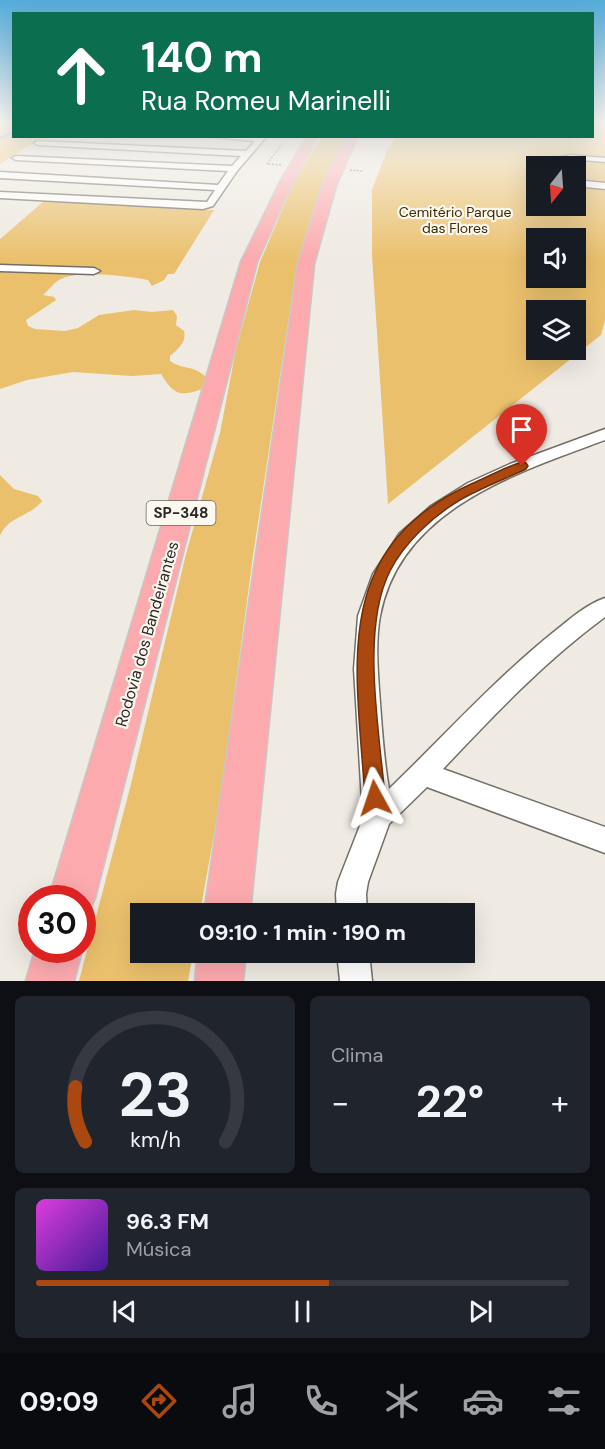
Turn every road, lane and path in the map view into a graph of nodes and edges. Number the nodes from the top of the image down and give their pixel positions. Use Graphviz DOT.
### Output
graph roads {
  1 [pos="230,169"];
  2 [pos="234,169"];
  3 [pos="284,169"];
  4 [pos="337,169"];
  5 [pos="0,175"];
  6 [pos="586,184"];
  7 [pos="605,186"];
  8 [pos="223,188"];
  9 [pos="0,195"];
  10 [pos="0,268"];
  11 [pos="94,271"];
  12 [pos="605,434"];
  13 [pos="605,606"];
  14 [pos="424,774"];
  15 [pos="377,818"];
  16 [pos="605,840"];
  17 [pos="76,885"];
  18 [pos="228,903"];
  19 [pos="352,903"];
  20 [pos="55,963"];
  21 [pos="221,963"];
  22 [pos="354,963"];
  23 [pos="50,981"];
  24 [pos="219,981"];
  25 [pos="356,981"];
  1 -- 2 [label="street"];
  2 -- 8 [label="street"];
  3 -- 17 [label="highway, Rodovia dos Bandeirantes / SP-348"];
  4 -- 18 [label="highway"];
  5 -- 8 [label="street"];
  6 -- 7 [label="street"];
  8 -- 9 [label="street"];
  10 -- 11 [label="street"];
  12 -- 15 [label="street"];
  13 -- 14 [label="street"];
  14 -- 15 [label="street"];
  14 -- 16 [label="street"];
  15 -- 19 [label="street"];
  20 -- 23 [label="highway"];
  21 -- 24 [label="highway"];
  22 -- 25 [label="street"];
}
